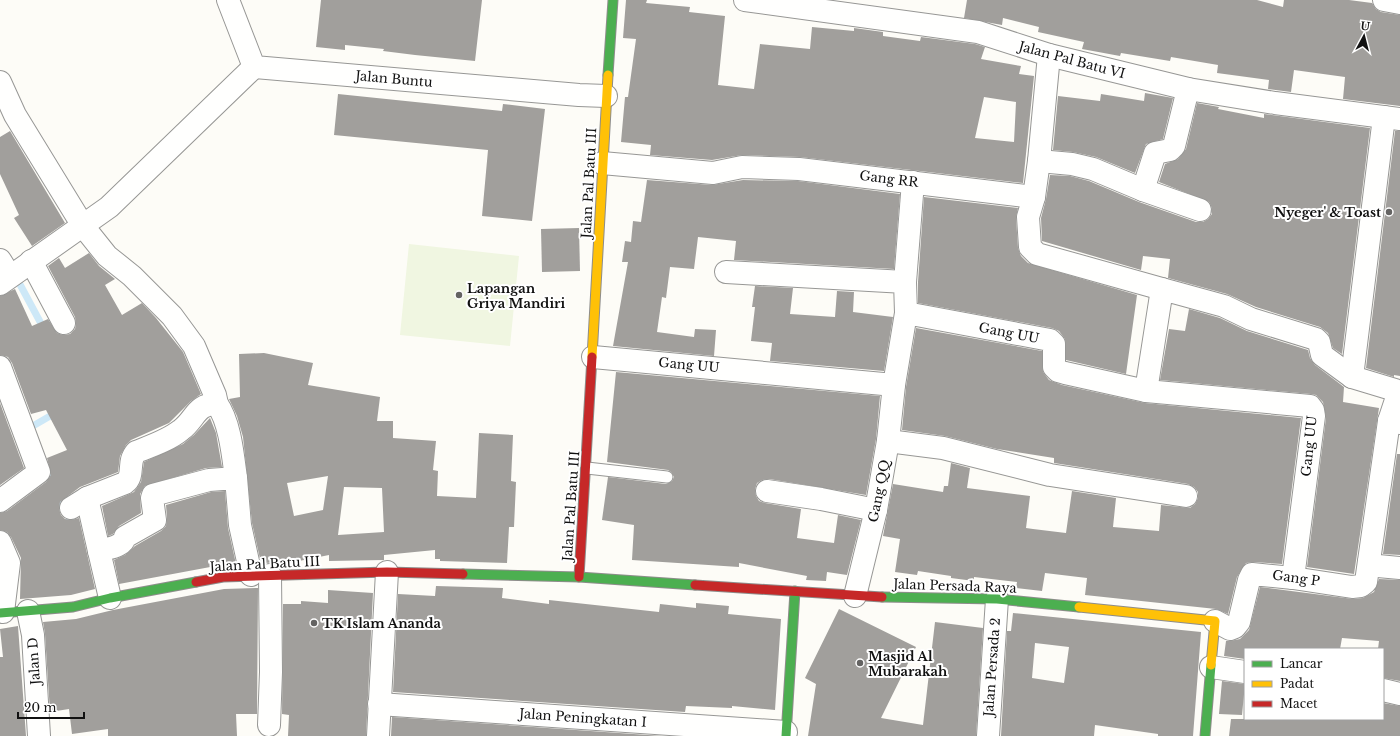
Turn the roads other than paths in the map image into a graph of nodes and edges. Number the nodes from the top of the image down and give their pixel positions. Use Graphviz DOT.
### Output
graph roads {
  1 [pos="228,0"];
  2 [pos="613,0"];
  3 [pos="745,0"];
  4 [pos="1384,0"];
  5 [pos="1400,3"];
  6 [pos="1049,55"];
  7 [pos="254,67"];
  8 [pos="0,82"];
  9 [pos="1188,89"];
  10 [pos="606,96"];
  11 [pos="1392,118"];
  12 [pos="1039,162"];
  13 [pos="602,163"];
  14 [pos="913,182"];
  15 [pos="1143,190"];
  16 [pos="1034,198"];
  17 [pos="1200,210"];
  18 [pos="83,226"];
  19 [pos="11,272"];
  20 [pos="726,272"];
  21 [pos="905,282"];
  22 [pos="1162,289"];
  23 [pos="906,314"];
  24 [pos="64,323"];
  25 [pos="593,357"];
  26 [pos="0,367"];
  27 [pos="1352,378"];
  28 [pos="894,385"];
  29 [pos="1146,391"];
  30 [pos="4,392"];
  31 [pos="217,404"];
  32 [pos="1395,422"];
  33 [pos="888,441"];
  34 [pos="587,468"];
  35 [pos="667,477"];
  36 [pos="236,478"];
  37 [pos="767,491"];
  38 [pos="1186,496"];
  39 [pos="0,501"];
  40 [pos="876,510"];
  41 [pos="0,542"];
  42 [pos="99,551"];
  43 [pos="1369,562"];
  44 [pos="1400,568"];
  45 [pos="387,572"];
  46 [pos="261,575"];
  47 [pos="579,577"];
  48 [pos="1293,578"];
  49 [pos="795,591"];
  50 [pos="855,596"];
  51 [pos="103,599"];
  52 [pos="997,599"];
  53 [pos="28,611"];
  54 [pos="2,612"];
  55 [pos="1215,621"];
  56 [pos="1211,667"];
  57 [pos="1244,672"];
  58 [pos="1384,690"];
  59 [pos="1400,694"];
  60 [pos="380,704"];
  61 [pos="269,725"];
  62 [pos="786,734"];
  63 [pos="40,736"];
  64 [pos="378,736"];
  65 [pos="988,736"];
  66 [pos="1205,736"];
  1 -- 7 [label="street"];
  2 -- 10 [label="street, Jalan Pal Batu III"];
  3 -- 6 [label="street, Jalan Pal Batu VI"];
  4 -- 5 [label="street"];
  6 -- 9 [label="street, Jalan Pal Batu VI"];
  6 -- 12 [label="street"];
  7 -- 10 [label="street, Jalan Buntu"];
  7 -- 18 [label="street"];
  8 -- 18 [label="street"];
  9 -- 11 [label="street, Jalan Pal Batu VI"];
  9 -- 15 [label="street"];
  10 -- 13 [label="street, Jalan Pal Batu III"];
  11 -- 27 [label="street"];
  12 -- 15 [label="street"];
  12 -- 16 [label="street"];
  13 -- 14 [label="street, Gang RR"];
  13 -- 25 [label="street, Jalan Pal Batu III"];
  14 -- 16 [label="street, Gang RR"];
  14 -- 21 [label="street"];
  15 -- 17 [label="street"];
  16 -- 22 [label="street"];
  18 -- 19 [label="street"];
  18 -- 31 [label="street"];
  19 -- 24 [label="street"];
  20 -- 21 [label="street"];
  21 -- 23 [label="street"];
  22 -- 27 [label="street"];
  22 -- 29 [label="street"];
  23 -- 28 [label="street"];
  23 -- 29 [label="street, Gang UU"];
  25 -- 28 [label="street, Gang UU"];
  25 -- 34 [label="street, Jalan Pal Batu III"];
  26 -- 30 [label="street"];
  27 -- 32 [label="street, Gang P"];
  28 -- 33 [label="street, Gang QQ"];
  29 -- 48 [label="street, Gang UU"];
  30 -- 39 [label="street"];
  31 -- 36 [label="street"];
  31 -- 42 [label="street"];
  32 -- 43 [label="street, Gang P"];
  33 -- 38 [label="street"];
  33 -- 40 [label="street, Gang QQ"];
  34 -- 35 [label="lane"];
  34 -- 47 [label="street, Jalan Pal Batu III"];
  36 -- 42 [label="street"];
  36 -- 46 [label="street"];
  37 -- 40 [label="street"];
  40 -- 50 [label="street, Gang QQ"];
  41 -- 54 [label="street"];
  42 -- 51 [label="street"];
  43 -- 44 [label="street"];
  43 -- 48 [label="street, Gang P"];
  45 -- 46 [label="street, Jalan Pal Batu III"];
  45 -- 47 [label="street, Jalan Pal Batu III"];
  45 -- 60 [label="street"];
  46 -- 51 [label="street, Jalan Pal Batu III"];
  46 -- 61 [label="street"];
  47 -- 49 [label="street, Jalan Persada Raya"];
  48 -- 55 [label="street, Gang P"];
  49 -- 50 [label="street, Jalan Persada Raya"];
  49 -- 62 [label="street"];
  50 -- 52 [label="street, Jalan Persada Raya"];
  51 -- 53 [label="street, Jalan Pal Batu III"];
  52 -- 55 [label="street, Jalan Persada Raya"];
  52 -- 65 [label="street, Jalan Persada 2"];
  53 -- 54 [label="street, Jalan Pal Batu III"];
  53 -- 63 [label="street, Jalan D"];
  55 -- 56 [label="street"];
  56 -- 57 [label="street"];
  56 -- 66 [label="street"];
  58 -- 59 [label="street"];
  60 -- 62 [label="street, Jalan Peningkatan I"];
  60 -- 64 [label="street"];
}
